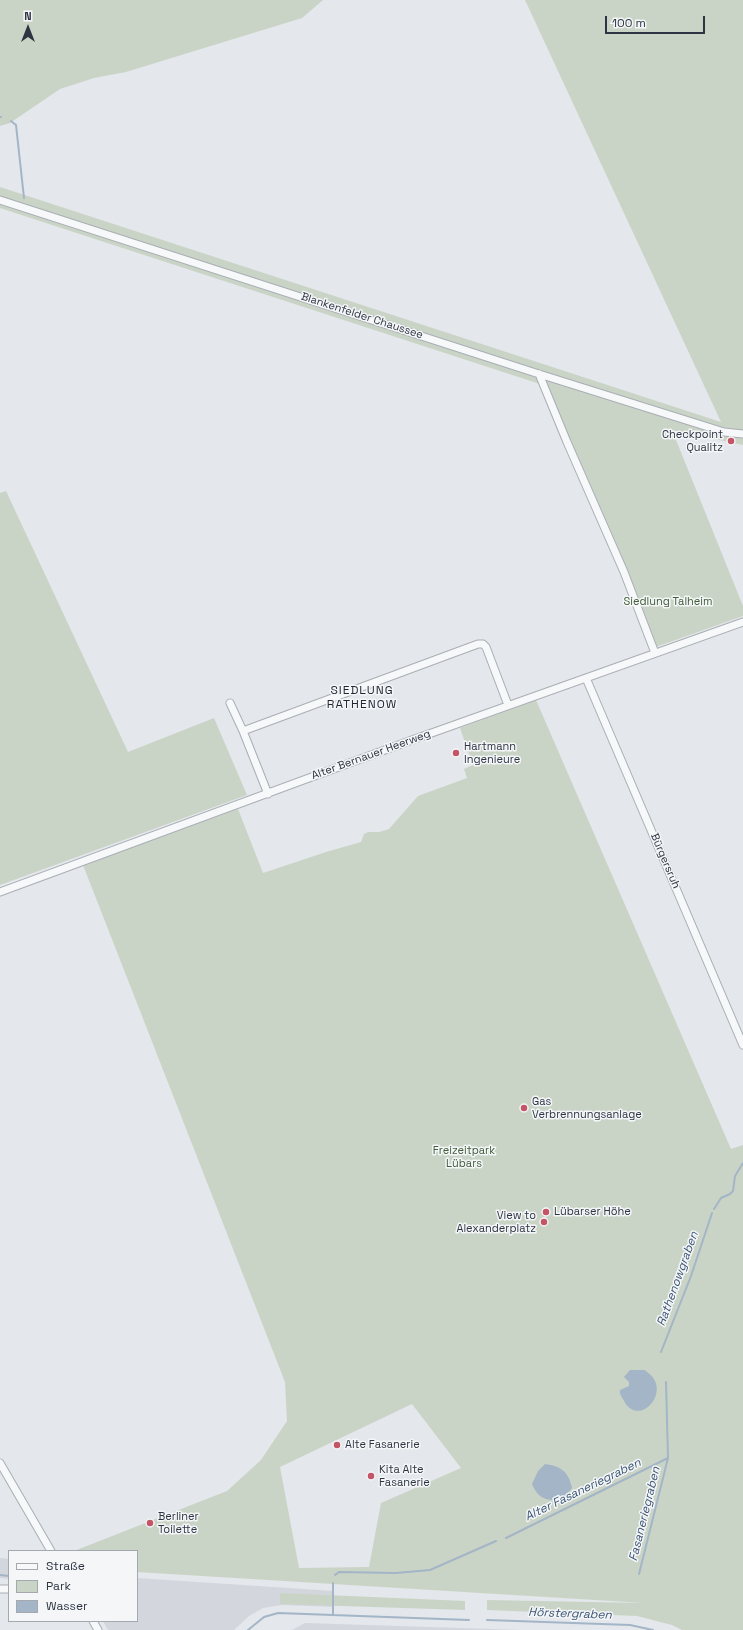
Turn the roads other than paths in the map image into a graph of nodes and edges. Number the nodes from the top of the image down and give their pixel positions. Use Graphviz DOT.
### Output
graph roads {
  1 [pos="0,200"];
  2 [pos="539,374"];
  3 [pos="743,434"];
  4 [pos="743,622"];
  5 [pos="655,653"];
  6 [pos="586,678"];
  7 [pos="230,703"];
  8 [pos="508,705"];
  9 [pos="243,731"];
  10 [pos="268,794"];
  11 [pos="0,892"];
  12 [pos="743,1045"];
  13 [pos="0,1463"];
  14 [pos="50,1550"];
  1 -- 2 [label="street, Blankenfelder Chaussee"];
  2 -- 3 [label="street, Blankenfelder Chaussee"];
  2 -- 5 [label="street"];
  4 -- 5 [label="street, Alter Bernauer Heerweg"];
  5 -- 6 [label="street, Alter Bernauer Heerweg"];
  6 -- 8 [label="street, Alter Bernauer Heerweg"];
  6 -- 12 [label="street, Bürgersruh"];
  7 -- 9 [label="street"];
  8 -- 9 [label="street"];
  8 -- 10 [label="street, Alter Bernauer Heerweg"];
  9 -- 10 [label="street"];
  10 -- 11 [label="street, Alter Bernauer Heerweg"];
  13 -- 14 [label="street"];
}
